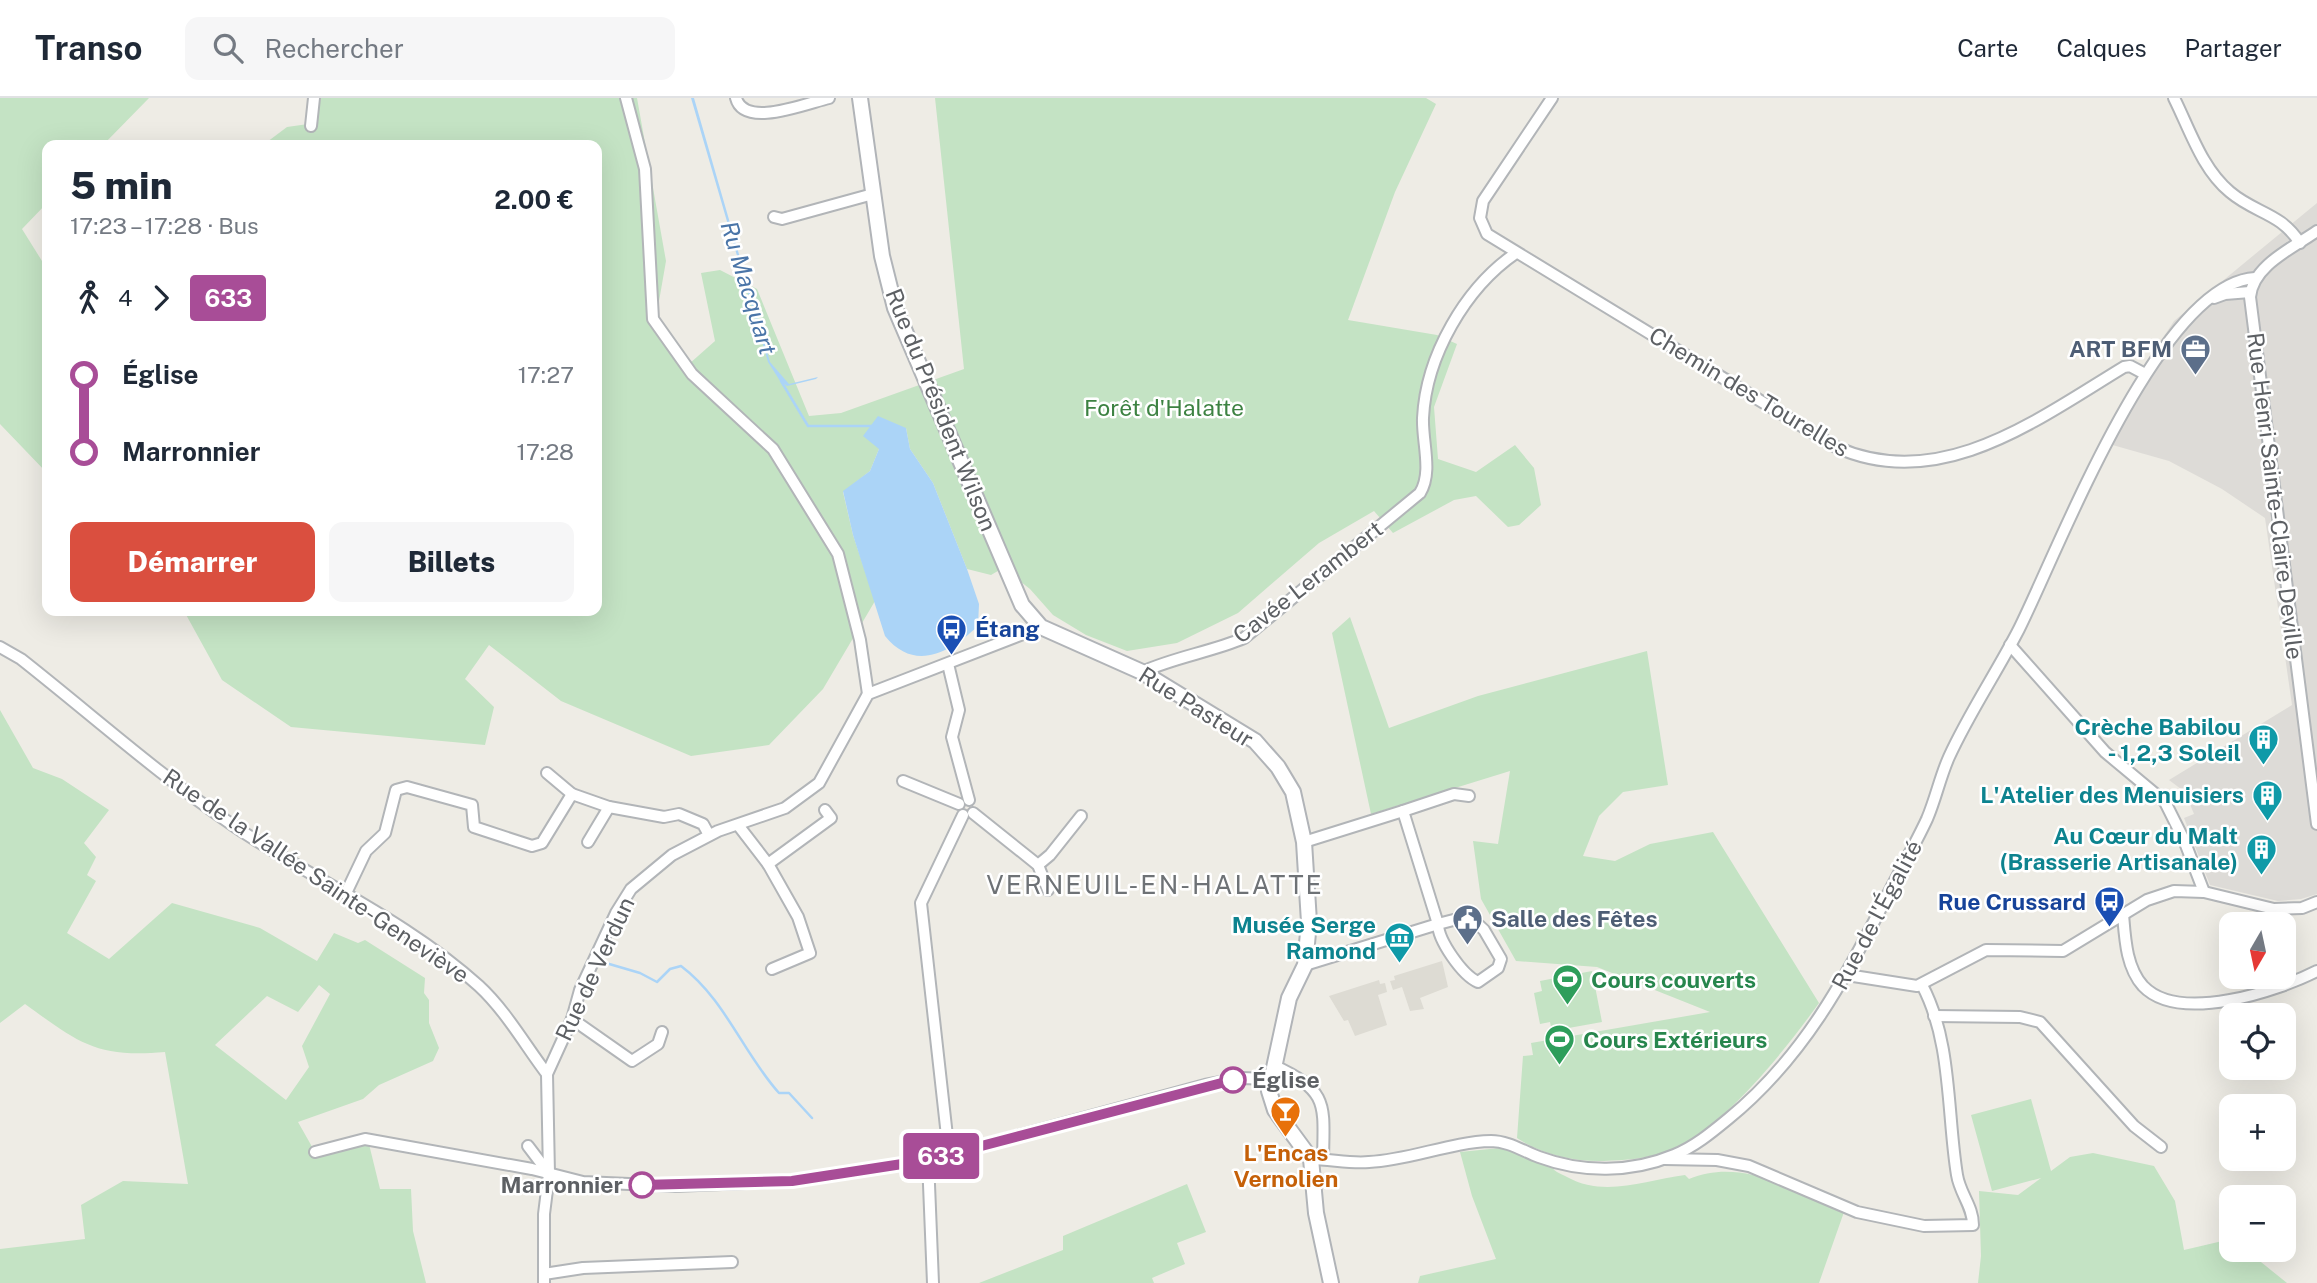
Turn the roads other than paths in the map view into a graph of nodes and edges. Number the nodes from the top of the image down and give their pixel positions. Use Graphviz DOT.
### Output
graph roads {
  1 [pos="314,98"];
  2 [pos="736,98"];
  3 [pos="829,98"];
  4 [pos="860,98"];
  5 [pos="1552,98"];
  6 [pos="2174,98"];
  7 [pos="625,99"];
  8 [pos="311,126"];
  9 [pos="873,194"];
  10 [pos="774,217"];
  11 [pos="2317,231"];
  12 [pos="2300,243"];
  13 [pos="1516,253"];
  14 [pos="2255,278"];
  15 [pos="2250,292"];
  16 [pos="2200,306"];
  17 [pos="2146,374"];
  18 [pos="1041,627"];
  19 [pos="2010,645"];
  20 [pos="0,647"];
  21 [pos="948,664"];
  22 [pos="1142,672"];
  23 [pos="868,694"];
  24 [pos="547,773"];
  25 [pos="903,781"];
  26 [pos="572,794"];
  27 [pos="1469,796"];
  28 [pos="608,807"];
  29 [pos="966,808"];
  30 [pos="825,810"];
  31 [pos="1402,811"];
  32 [pos="1081,816"];
  33 [pos="2317,824"];
  34 [pos="738,825"];
  35 [pos="709,835"];
  36 [pos="588,842"];
  37 [pos="1304,842"];
  38 [pos="768,864"];
  39 [pos="1038,865"];
  40 [pos="1048,891"];
  41 [pos="2204,892"];
  42 [pos="346,893"];
  43 [pos="2317,902"];
  44 [pos="2123,915"];
  45 [pos="1438,923"];
  46 [pos="1305,965"];
  47 [pos="772,969"];
  48 [pos="2317,971"];
  49 [pos="1847,975"];
  50 [pos="1922,985"];
  51 [pos="1934,1016"];
  52 [pos="572,1019"];
  53 [pos="662,1032"];
  54 [pos="1272,1072"];
  55 [pos="547,1074"];
  56 [pos="528,1146"];
  57 [pos="2161,1147"];
  58 [pos="315,1152"];
  59 [pos="948,1154"];
  60 [pos="1665,1158"];
  61 [pos="1317,1159"];
  62 [pos="928,1160"];
  63 [pos="548,1174"];
  64 [pos="732,1262"];
  65 [pos="544,1278"];
  66 [pos="933,1283"];
  67 [pos="1331,1283"];
  1 -- 8 [label="street"];
  2 -- 3 [label="street"];
  4 -- 9 [label="street, Rue du Président Wilson"];
  5 -- 13 [label="street, Chemin des Tourelles"];
  6 -- 12 [label="street"];
  7 -- 23 [label="street"];
  9 -- 10 [label="street"];
  9 -- 18 [label="street, Rue du Président Wilson"];
  11 -- 12 [label="street"];
  12 -- 14 [label="street"];
  13 -- 17 [label="street, Chemin des Tourelles"];
  13 -- 22 [label="street, Cavée Lerambert"];
  14 -- 15 [label="street"];
  14 -- 16 [label="street, Rue de l'Égalité"];
  15 -- 16 [label="street"];
  15 -- 33 [label="street, Rue Henri Sainte-Claire Deville"];
  16 -- 17 [label="street, Rue de l'Égalité"];
  17 -- 19 [label="street, Rue de l'Égalité"];
  18 -- 21 [label="street"];
  18 -- 22 [label="street, Rue Pasteur"];
  19 -- 41 [label="street"];
  19 -- 49 [label="street, Rue de l'Égalité"];
  20 -- 42 [label="street, Rue de la Vallée Sainte-Geneviève"];
  21 -- 23 [label="street"];
  21 -- 29 [label="street"];
  22 -- 37 [label="street, Rue Pasteur"];
  23 -- 34 [label="street, Rue de Verdun"];
  24 -- 26 [label="street"];
  25 -- 29 [label="street"];
  26 -- 28 [label="street"];
  26 -- 42 [label="street"];
  27 -- 31 [label="street"];
  28 -- 35 [label="street"];
  28 -- 36 [label="street"];
  29 -- 39 [label="street"];
  29 -- 59 [label="street"];
  30 -- 38 [label="street"];
  31 -- 37 [label="street"];
  31 -- 45 [label="street"];
  32 -- 39 [label="street"];
  34 -- 35 [label="street, Rue de Verdun"];
  34 -- 38 [label="street"];
  35 -- 52 [label="street, Rue de Verdun"];
  37 -- 46 [label="street, Rue Pasteur"];
  38 -- 47 [label="street"];
  39 -- 40 [label="street"];
  41 -- 43 [label="street"];
  41 -- 44 [label="street"];
  42 -- 55 [label="street, Rue de la Vallée Sainte-Geneviève"];
  44 -- 48 [label="street"];
  44 -- 50 [label="street"];
  45 -- 45 [label="street"];
  45 -- 46 [label="street"];
  46 -- 54 [label="street, Rue Pasteur"];
  49 -- 50 [label="street"];
  49 -- 60 [label="street, Rue de l'Égalité"];
  50 -- 51 [label="street"];
  51 -- 57 [label="street"];
  51 -- 60 [label="street"];
  52 -- 53 [label="street"];
  52 -- 55 [label="street, Rue de Verdun"];
  54 -- 59 [label="street"];
  54 -- 61 [label="street"];
  54 -- 61 [label="street"];
  55 -- 63 [label="street, Rue de Verdun"];
  56 -- 63 [label="street"];
  58 -- 63 [label="street"];
  59 -- 62 [label="street"];
  60 -- 61 [label="street, Rue de l'Égalité"];
  61 -- 67 [label="street"];
  62 -- 63 [label="street"];
  62 -- 66 [label="street"];
  63 -- 65 [label="street, Rue de Verdun"];
  64 -- 65 [label="street"];
}
